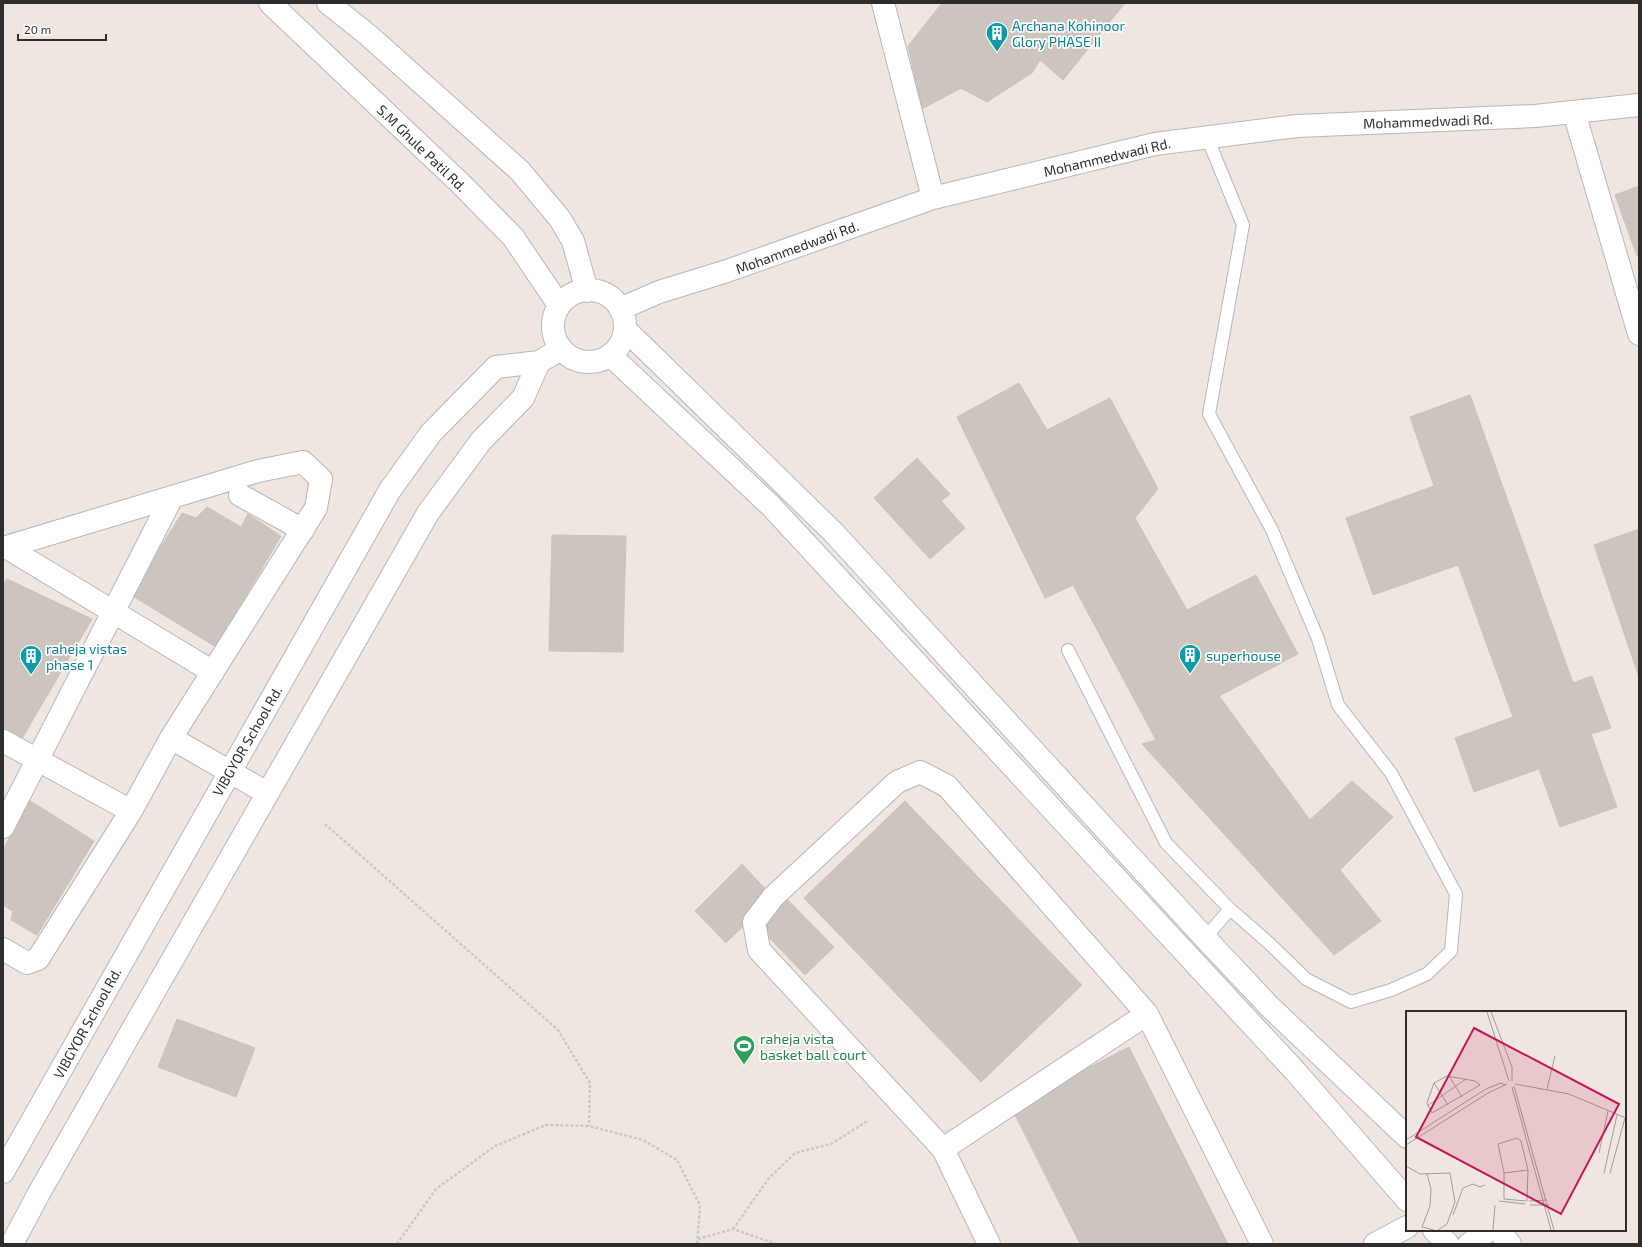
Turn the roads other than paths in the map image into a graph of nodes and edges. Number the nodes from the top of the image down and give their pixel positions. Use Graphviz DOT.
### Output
graph roads {
  1 [pos="270,3"];
  2 [pos="328,3"];
  3 [pos="883,3"];
  4 [pos="1639,105"];
  5 [pos="1574,112"];
  6 [pos="1207,137"];
  7 [pos="933,198"];
  8 [pos="587,291"];
  9 [pos="560,305"];
  10 [pos="622,319"];
  11 [pos="1639,334"];
  12 [pos="560,349"];
  13 [pos="610,355"];
  14 [pos="538,362"];
  15 [pos="240,495"];
  16 [pos="172,497"];
  17 [pos="303,530"];
  18 [pos="4,548"];
  19 [pos="114,612"];
  20 [pos="1068,650"];
  21 [pos="213,672"];
  22 [pos="171,738"];
  23 [pos="3,741"];
  24 [pos="38,761"];
  25 [pos="229,772"];
  26 [pos="267,793"];
  27 [pos="131,811"];
  28 [pos="3,827"];
  29 [pos="1230,909"];
  30 [pos="1205,938"];
  31 [pos="3,949"];
  32 [pos="1147,1014"];
  33 [pos="1316,1050"];
  34 [pos="1295,1071"];
  35 [pos="1406,1136"];
  36 [pos="943,1149"];
  37 [pos="3,1172"];
  38 [pos="1406,1199"];
  39 [pos="1406,1228"];
  40 [pos="1435,1231"];
  41 [pos="1488,1231"];
  42 [pos="1499,1231"];
  43 [pos="12,1244"];
  44 [pos="989,1244"];
  45 [pos="1262,1244"];
  46 [pos="1375,1244"];
  47 [pos="1448,1244"];
  48 [pos="1469,1244"];
  49 [pos="1510,1244"];
  1 -- 9 [label="street, S.M Ghule Patil Rd."];
  2 -- 8 [label="street"];
  3 -- 7 [label="street"];
  4 -- 5 [label="street, Mohammedwadi Rd."];
  5 -- 6 [label="street, Mohammedwadi Rd."];
  5 -- 11 [label="street"];
  6 -- 7 [label="street, Mohammedwadi Rd."];
  6 -- 29 [label="lane"];
  7 -- 10 [label="street, Mohammedwadi Rd."];
  8 -- 9 [label="street"];
  8 -- 10 [label="street"];
  9 -- 12 [label="street"];
  10 -- 13 [label="street"];
  10 -- 30 [label="street"];
  12 -- 13 [label="street"];
  12 -- 14 [label="street"];
  13 -- 34 [label="street"];
  14 -- 25 [label="street, VIBGYOR School Rd."];
  14 -- 26 [label="street"];
  15 -- 17 [label="street"];
  16 -- 17 [label="street"];
  16 -- 18 [label="street"];
  16 -- 19 [label="street"];
  17 -- 21 [label="street"];
  18 -- 19 [label="street"];
  19 -- 21 [label="street"];
  19 -- 24 [label="street"];
  20 -- 29 [label="lane"];
  21 -- 22 [label="street"];
  22 -- 25 [label="street"];
  22 -- 27 [label="street"];
  23 -- 24 [label="street"];
  24 -- 27 [label="street"];
  24 -- 28 [label="street"];
  25 -- 26 [label="street"];
  25 -- 37 [label="street, VIBGYOR School Rd."];
  26 -- 43 [label="street"];
  27 -- 31 [label="street"];
  29 -- 30 [label="lane"];
  30 -- 33 [label="street"];
  32 -- 36 [label="street"];
  32 -- 36 [label="street"];
  32 -- 45 [label="street"];
  33 -- 34 [label="street"];
  33 -- 35 [label="street"];
  34 -- 38 [label="street"];
  36 -- 44 [label="street"];
  39 -- 46 [label="street"];
  40 -- 47 [label="street"];
  41 -- 48 [label="street"];
  42 -- 49 [label="street"];
}
